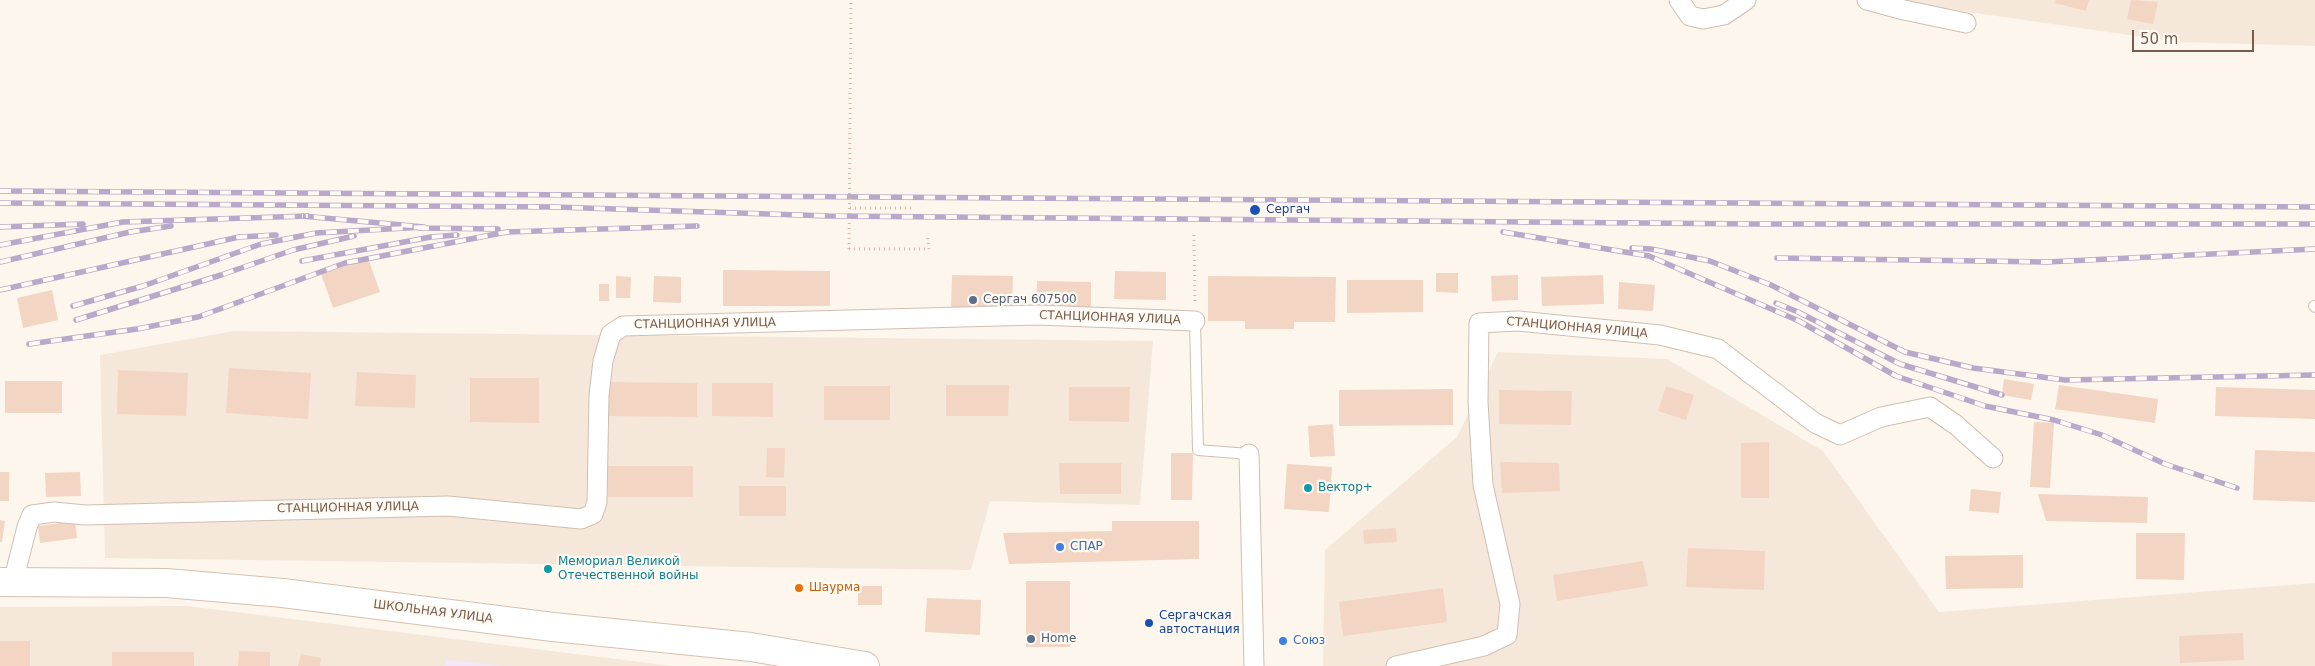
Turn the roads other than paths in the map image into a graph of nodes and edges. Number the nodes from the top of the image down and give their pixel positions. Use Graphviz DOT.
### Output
graph roads {
  1 [pos="1679,0"];
  2 [pos="1746,0"];
  3 [pos="1867,0"];
  4 [pos="1966,23"];
  5 [pos="1195,321"];
  6 [pos="1249,454"];
  7 [pos="1993,458"];
  8 [pos="6,582"];
  9 [pos="865,666"];
  10 [pos="1254,666"];
  11 [pos="1396,666"];
  1 -- 2 [label="street"];
  3 -- 4 [label="street"];
  5 -- 6 [label="lane"];
  5 -- 8 [label="street, СТАНЦИОННАЯ УЛИЦА"];
  6 -- 10 [label="street"];
  7 -- 11 [label="street, СТАНЦИОННАЯ УЛИЦА"];
  8 -- 9 [label="main road, ШКОЛЬНАЯ УЛИЦА"];
}
